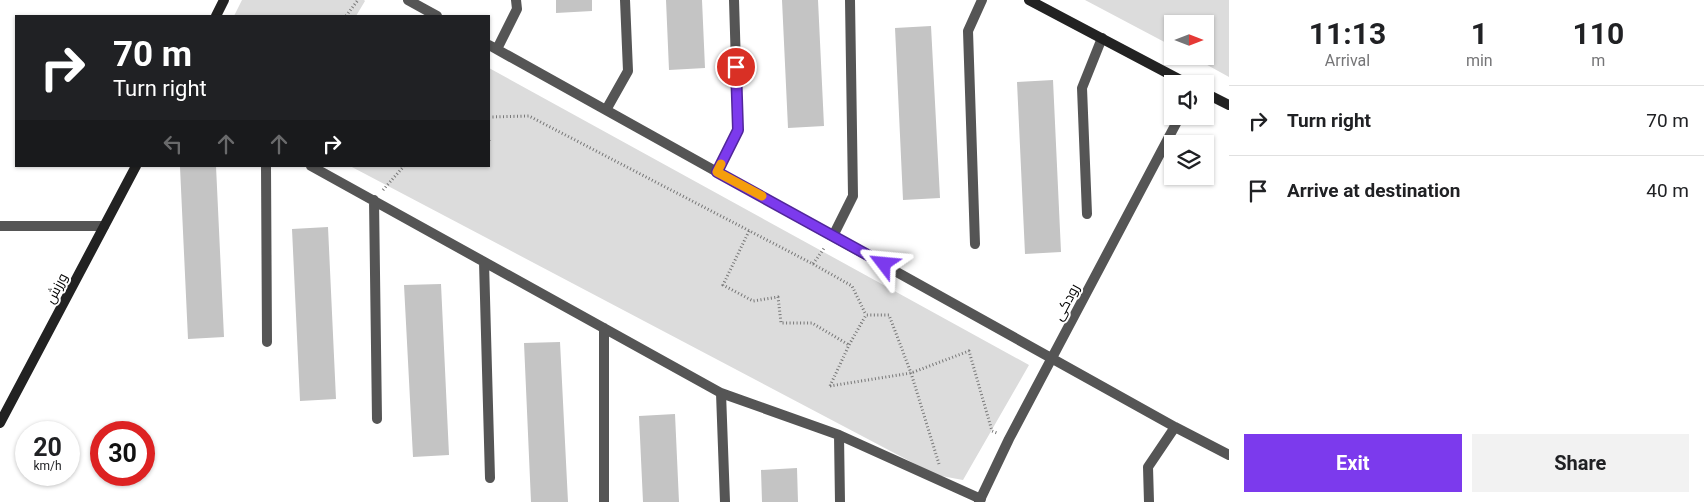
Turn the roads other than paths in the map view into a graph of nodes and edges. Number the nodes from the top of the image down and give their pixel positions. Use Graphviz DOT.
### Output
graph roads {
  1 [pos="224,0"];
  2 [pos="408,0"];
  3 [pos="516,0"];
  4 [pos="625,0"];
  5 [pos="734,0"];
  6 [pos="850,0"];
  7 [pos="982,0"];
  8 [pos="1029,0"];
  9 [pos="216,15"];
  10 [pos="436,15"];
  11 [pos="1102,38"];
  12 [pos="493,47"];
  13 [pos="1171,75"];
  14 [pos="1214,98"];
  15 [pos="1229,105"];
  16 [pos="606,110"];
  17 [pos="1175,125"];
  18 [pos="135,167"];
  19 [pos="266,167"];
  20 [pos="313,167"];
  21 [pos="717,172"];
  22 [pos="374,200"];
  23 [pos="1087,214"];
  24 [pos="0,226"];
  25 [pos="104,226"];
  26 [pos="833,236"];
  27 [pos="975,244"];
  28 [pos="484,262"];
  29 [pos="604,328"];
  30 [pos="267,342"];
  31 [pos="1052,357"];
  32 [pos="721,393"];
  33 [pos="377,418"];
  34 [pos="0,423"];
  35 [pos="1175,426"];
  36 [pos="839,435"];
  37 [pos="1229,455"];
  38 [pos="490,478"];
  39 [pos="980,500"];
  40 [pos="604,502"];
  41 [pos="725,502"];
  42 [pos="840,502"];
  43 [pos="1149,502"];
  1 -- 9 [label="street"];
  2 -- 10 [label="street"];
  3 -- 12 [label="street"];
  4 -- 16 [label="street"];
  5 -- 21 [label="street"];
  6 -- 26 [label="street"];
  7 -- 27 [label="street"];
  8 -- 11 [label="street"];
  11 -- 13 [label="street"];
  11 -- 23 [label="street"];
  12 -- 16 [label="street"];
  14 -- 15 [label="street"];
  16 -- 21 [label="street"];
  17 -- 31 [label="street, رودکی"];
  18 -- 25 [label="street, ورزش"];
  19 -- 30 [label="street"];
  20 -- 22 [label="street"];
  21 -- 26 [label="street"];
  22 -- 28 [label="street"];
  22 -- 33 [label="street"];
  24 -- 25 [label="street"];
  25 -- 34 [label="street, ورزش"];
  26 -- 31 [label="street"];
  28 -- 29 [label="street"];
  28 -- 38 [label="street"];
  29 -- 32 [label="street"];
  29 -- 40 [label="street"];
  31 -- 35 [label="street"];
  31 -- 39 [label="street, رودکی"];
  32 -- 36 [label="street"];
  32 -- 41 [label="street"];
  35 -- 37 [label="street"];
  35 -- 43 [label="street"];
  36 -- 39 [label="street"];
  36 -- 42 [label="street"];
}
